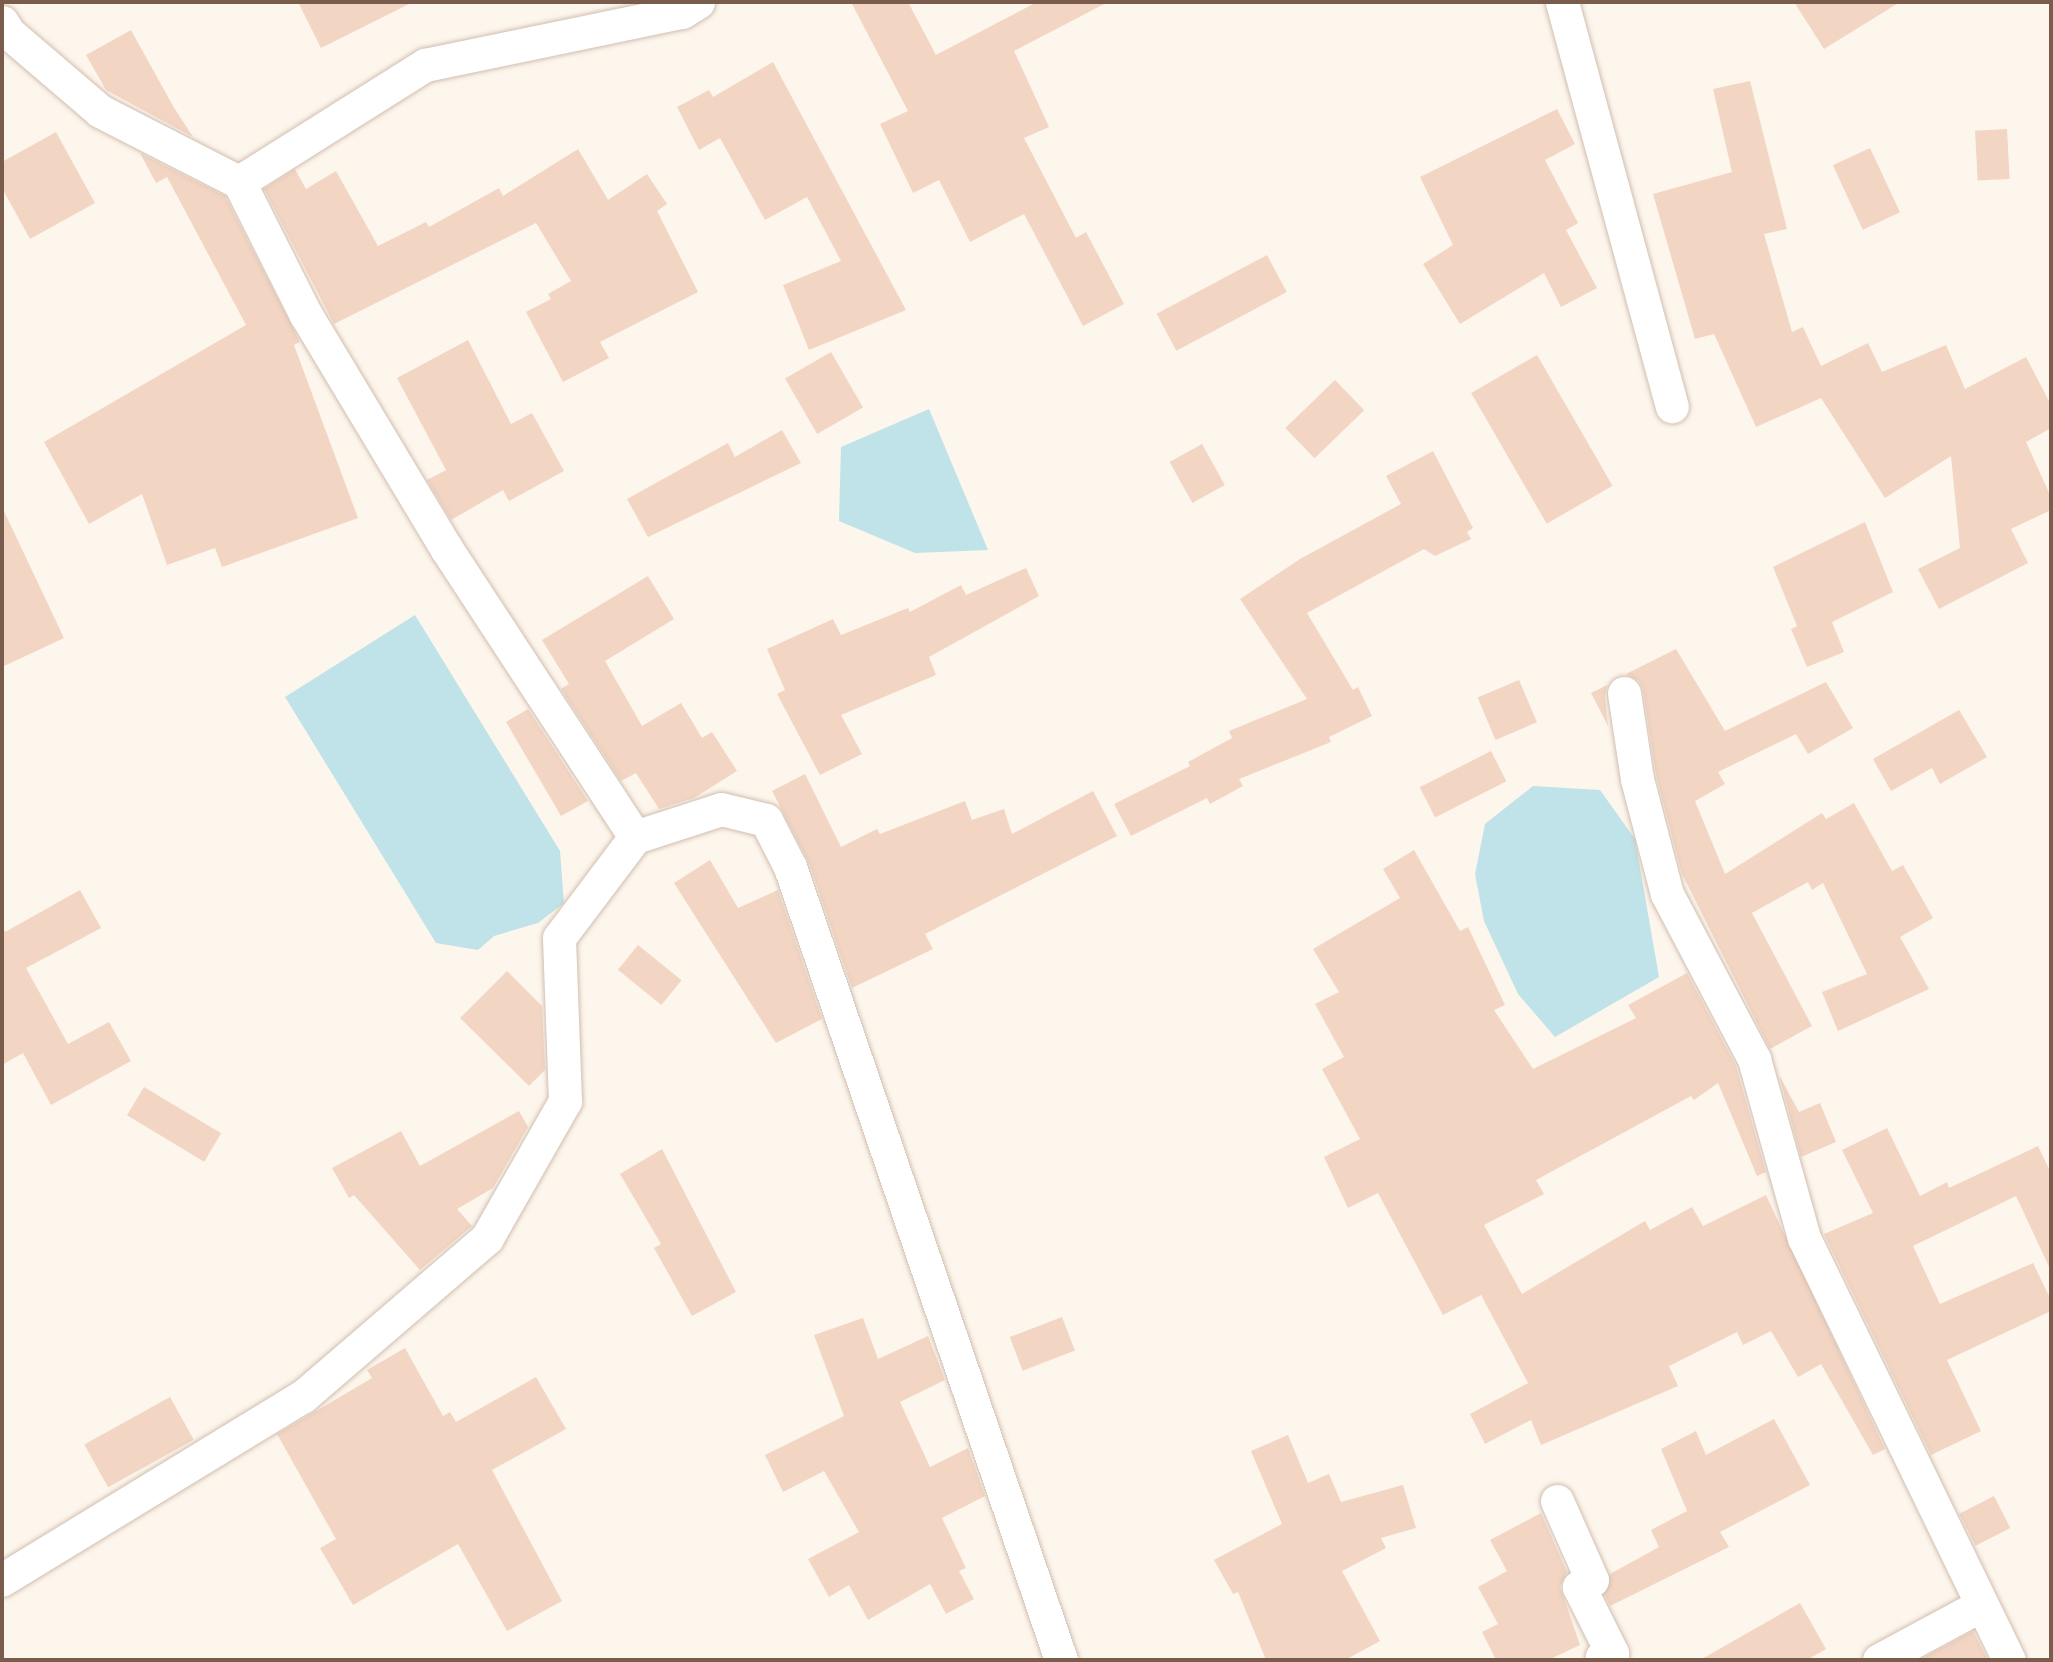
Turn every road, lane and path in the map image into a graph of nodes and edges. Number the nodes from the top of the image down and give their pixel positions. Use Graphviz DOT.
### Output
graph roads {
  1 [pos="698,2"];
  2 [pos="1562,2"];
  3 [pos="2,22"];
  4 [pos="239,182"];
  5 [pos="1672,406"];
  6 [pos="1625,693"];
  7 [pos="635,837"];
  8 [pos="1557,1501"];
  9 [pos="2,1580"];
  10 [pos="1981,1605"];
  11 [pos="1060,1660"];
  12 [pos="1604,1660"];
  13 [pos="1879,1660"];
  14 [pos="2009,1660"];
  1 -- 4 [label="street"];
  2 -- 5 [label="street"];
  3 -- 4 [label="street"];
  4 -- 7 [label="street"];
  6 -- 10 [label="street"];
  7 -- 9 [label="street"];
  7 -- 11 [label="street"];
  8 -- 12 [label="street"];
  10 -- 13 [label="street"];
  10 -- 14 [label="street"];
}
